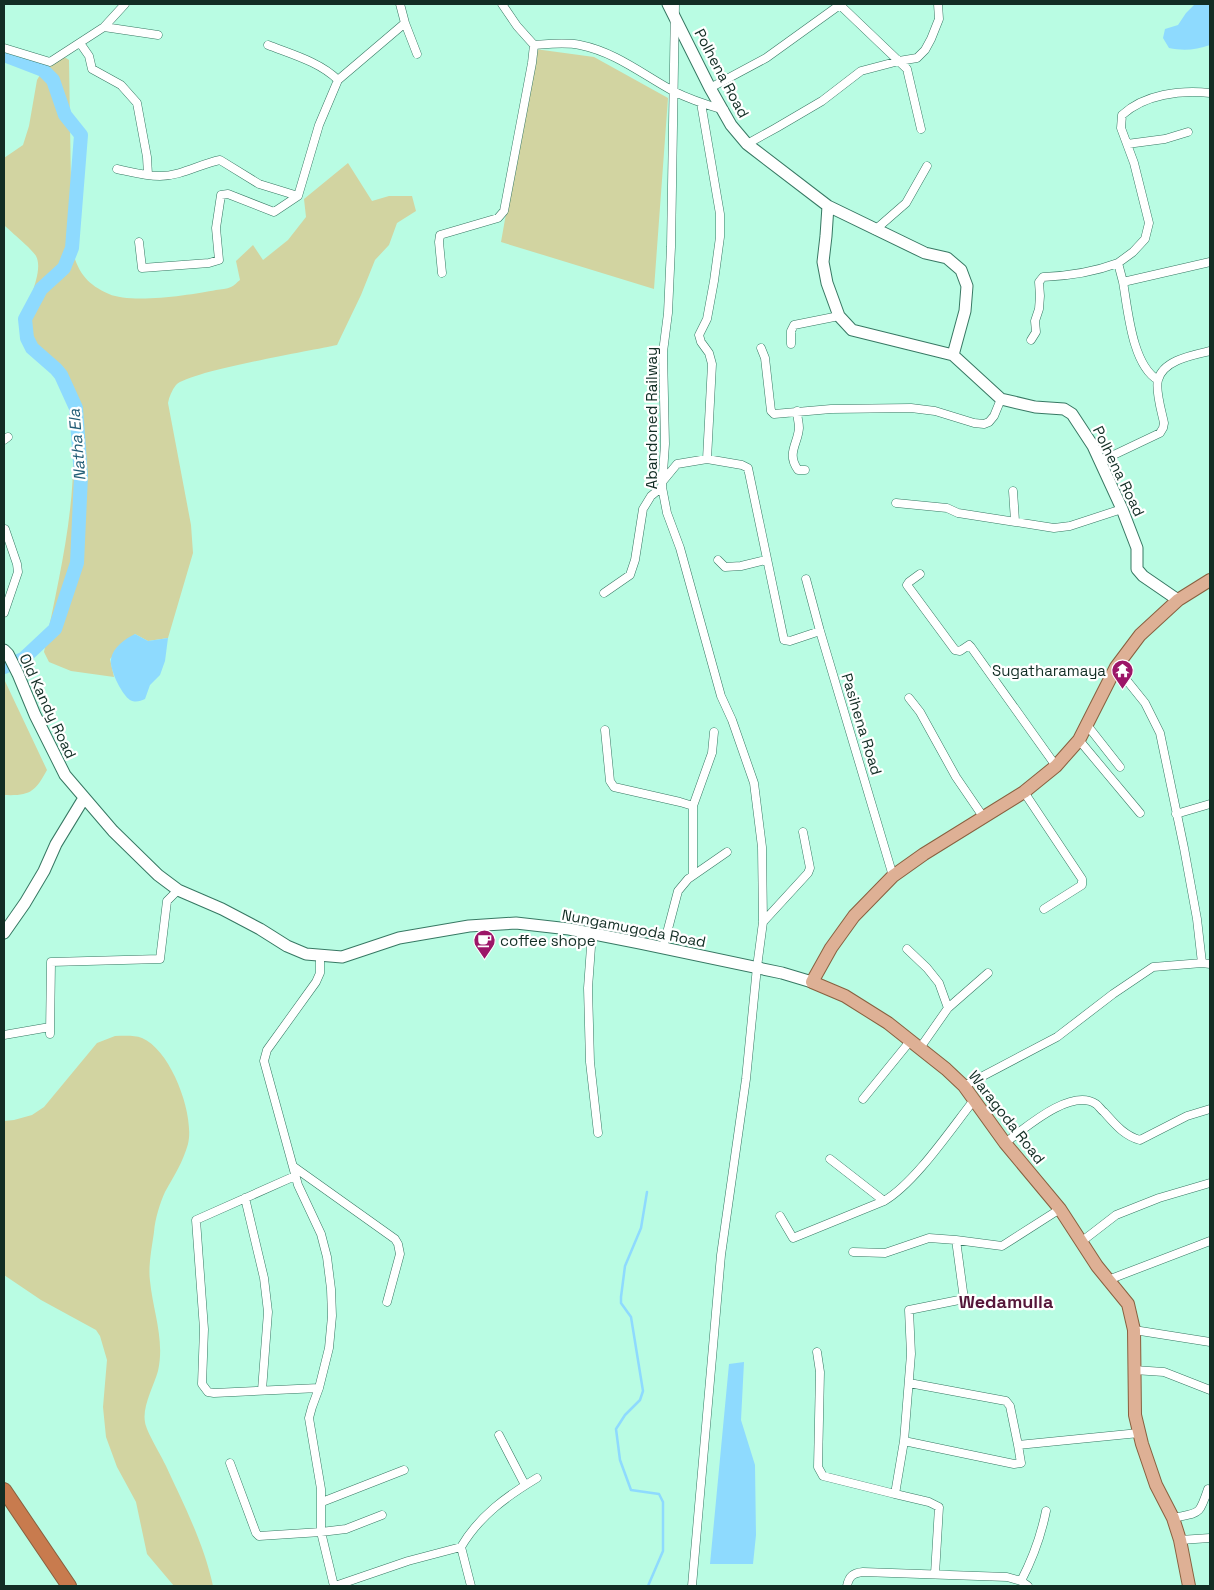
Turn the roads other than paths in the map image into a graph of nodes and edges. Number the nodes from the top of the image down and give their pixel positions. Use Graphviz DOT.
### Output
graph roads {
  1 [pos="124,4"];
  2 [pos="400,4"];
  3 [pos="502,4"];
  4 [pos="668,4"];
  5 [pos="675,4"];
  6 [pos="938,4"];
  7 [pos="841,5"];
  8 [pos="675,17"];
  9 [pos="405,23"];
  10 [pos="104,27"];
  11 [pos="158,35"];
  12 [pos="80,43"];
  13 [pos="268,45"];
  14 [pos="534,45"];
  15 [pos="4,48"];
  16 [pos="417,54"];
  17 [pos="899,60"];
  18 [pos="338,80"];
  19 [pos="710,88"];
  20 [pos="674,91"];
  21 [pos="1210,93"];
  22 [pos="701,103"];
  23 [pos="724,110"];
  24 [pos="921,129"];
  25 [pos="1188,132"];
  26 [pos="747,144"];
  27 [pos="1127,144"];
  28 [pos="927,166"];
  29 [pos="118,169"];
  30 [pos="148,174"];
  31 [pos="298,196"];
  32 [pos="828,206"];
  33 [pos="876,230"];
  34 [pos="139,242"];
  35 [pos="1210,262"];
  36 [pos="1118,263"];
  37 [pos="442,273"];
  38 [pos="1123,282"];
  39 [pos="839,316"];
  40 [pos="1031,340"];
  41 [pos="791,344"];
  42 [pos="761,348"];
  43 [pos="1210,351"];
  44 [pos="953,355"];
  45 [pos="1158,380"];
  46 [pos="1001,399"];
  47 [pos="797,411"];
  48 [pos="707,459"];
  49 [pos="1100,461"];
  50 [pos="805,470"];
  51 [pos="663,484"];
  52 [pos="1013,492"];
  53 [pos="896,503"];
  54 [pos="1122,509"];
  55 [pos="1015,521"];
  56 [pos="5,529"];
  57 [pos="718,560"];
  58 [pos="766,560"];
  59 [pos="920,574"];
  60 [pos="806,579"];
  61 [pos="1210,580"];
  62 [pos="604,593"];
  63 [pos="1178,600"];
  64 [pos="4,613"];
  65 [pos="820,631"];
  66 [pos="6,652"];
  67 [pos="1116,667"];
  68 [pos="909,698"];
  69 [pos="1087,725"];
  70 [pos="605,730"];
  71 [pos="714,732"];
  72 [pos="1080,740"];
  73 [pos="1056,766"];
  74 [pos="1120,767"];
  75 [pos="1024,792"];
  76 [pos="84,798"];
  77 [pos="1210,804"];
  78 [pos="693,806"];
  79 [pos="1140,813"];
  80 [pos="1176,814"];
  81 [pos="984,818"];
  82 [pos="803,832"];
  83 [pos="727,852"];
  84 [pos="693,875"];
  85 [pos="893,876"];
  86 [pos="178,890"];
  87 [pos="1044,909"];
  88 [pos="763,922"];
  89 [pos="4,933"];
  90 [pos="592,933"];
  91 [pos="663,948"];
  92 [pos="907,949"];
  93 [pos="320,956"];
  94 [pos="1206,963"];
  95 [pos="757,967"];
  96 [pos="988,973"];
  97 [pos="812,982"];
  98 [pos="948,1008"];
  99 [pos="4,1035"];
  100 [pos="916,1044"];
  101 [pos="964,1086"];
  102 [pos="863,1099"];
  103 [pos="974,1100"];
  104 [pos="1210,1110"];
  105 [pos="598,1133"];
  106 [pos="1005,1143"];
  107 [pos="830,1159"];
  108 [pos="294,1167"];
  109 [pos="296,1176"];
  110 [pos="1210,1183"];
  111 [pos="245,1198"];
  112 [pos="884,1201"];
  113 [pos="1060,1209"];
  114 [pos="780,1216"];
  115 [pos="956,1240"];
  116 [pos="1210,1241"];
  117 [pos="1081,1242"];
  118 [pos="853,1252"];
  119 [pos="1108,1280"];
  120 [pos="387,1302"];
  121 [pos="1134,1330"];
  122 [pos="1210,1342"];
  123 [pos="817,1352"];
  124 [pos="1134,1370"];
  125 [pos="909,1382"];
  126 [pos="319,1388"];
  127 [pos="262,1390"];
  128 [pos="1210,1390"];
  129 [pos="1139,1433"];
  130 [pos="499,1435"];
  131 [pos="904,1441"];
  132 [pos="1018,1445"];
  133 [pos="230,1463"];
  134 [pos="404,1470"];
  135 [pos="537,1478"];
  136 [pos="525,1485"];
  137 [pos="1208,1489"];
  138 [pos="4,1490"];
  139 [pos="895,1494"];
  140 [pos="322,1502"];
  141 [pos="4,1507"];
  142 [pos="1046,1511"];
  143 [pos="382,1514"];
  144 [pos="1173,1518"];
  145 [pos="321,1532"];
  146 [pos="1210,1538"];
  147 [pos="1180,1540"];
  148 [pos="461,1547"];
  149 [pos="934,1574"];
  150 [pos="1024,1584"];
  151 [pos="58,1586"];
  152 [pos="69,1586"];
  153 [pos="335,1586"];
  154 [pos="471,1586"];
  155 [pos="692,1586"];
  156 [pos="847,1586"];
  157 [pos="1189,1586"];
  1 -- 10 [label="street"];
  2 -- 9 [label="street"];
  3 -- 14 [label="street"];
  4 -- 8 [label="street, Polhena Road"];
  5 -- 8 [label="street, Abandoned Railway"];
  6 -- 17 [label="street"];
  7 -- 17 [label="street"];
  7 -- 19 [label="street"];
  8 -- 19 [label="street, Polhena Road"];
  8 -- 20 [label="street, Abandoned Railway"];
  9 -- 16 [label="street"];
  9 -- 18 [label="street"];
  10 -- 11 [label="street"];
  10 -- 12 [label="street"];
  12 -- 15 [label="street"];
  12 -- 30 [label="street"];
  13 -- 18 [label="street"];
  14 -- 20 [label="street"];
  14 -- 37 [label="street"];
  17 -- 24 [label="street"];
  17 -- 26 [label="street"];
  18 -- 31 [label="street"];
  19 -- 23 [label="street, Polhena Road"];
  20 -- 22 [label="street"];
  20 -- 51 [label="street, Abandoned Railway"];
  21 -- 27 [label="street"];
  22 -- 23 [label="street"];
  22 -- 48 [label="street"];
  23 -- 26 [label="street, Polhena Road"];
  25 -- 27 [label="street"];
  26 -- 32 [label="street, Polhena Road"];
  27 -- 36 [label="street"];
  28 -- 33 [label="street"];
  29 -- 30 [label="street"];
  30 -- 31 [label="street"];
  31 -- 34 [label="street"];
  32 -- 33 [label="street, Polhena Road"];
  32 -- 39 [label="street, Polhena Road"];
  33 -- 44 [label="street, Polhena Road"];
  35 -- 38 [label="street"];
  36 -- 38 [label="street"];
  36 -- 40 [label="street"];
  38 -- 45 [label="street"];
  39 -- 41 [label="street"];
  39 -- 44 [label="street, Polhena Road"];
  42 -- 47 [label="street"];
  43 -- 45 [label="street"];
  44 -- 46 [label="street, Polhena Road"];
  45 -- 49 [label="street"];
  46 -- 47 [label="street"];
  46 -- 49 [label="street, Polhena Road"];
  47 -- 50 [label="street"];
  48 -- 51 [label="street"];
  48 -- 58 [label="street"];
  49 -- 54 [label="street, Polhena Road"];
  51 -- 62 [label="street"];
  51 -- 88 [label="street, Abandoned Railway"];
  52 -- 55 [label="street"];
  53 -- 55 [label="street"];
  54 -- 55 [label="street"];
  54 -- 63 [label="street, Polhena Road"];
  56 -- 64 [label="street"];
  57 -- 58 [label="street"];
  58 -- 65 [label="street"];
  59 -- 73 [label="street"];
  60 -- 65 [label="street, Pasihena Road"];
  61 -- 63 [label="main road"];
  63 -- 67 [label="main road"];
  65 -- 85 [label="street, Pasihena Road"];
  66 -- 76 [label="street, Old Kandy Road"];
  67 -- 69 [label="main road"];
  67 -- 80 [label="street"];
  68 -- 81 [label="street"];
  69 -- 72 [label="main road"];
  69 -- 74 [label="street"];
  70 -- 78 [label="street"];
  71 -- 78 [label="street"];
  72 -- 73 [label="main road"];
  72 -- 79 [label="street"];
  73 -- 75 [label="main road"];
  75 -- 81 [label="main road"];
  75 -- 87 [label="street"];
  76 -- 86 [label="street, Nungamugoda Road"];
  76 -- 89 [label="street"];
  77 -- 80 [label="street"];
  78 -- 84 [label="street"];
  80 -- 94 [label="street"];
  81 -- 85 [label="main road"];
  82 -- 88 [label="street"];
  83 -- 84 [label="street"];
  84 -- 91 [label="street"];
  85 -- 97 [label="main road"];
  86 -- 93 [label="street, Nungamugoda Road"];
  86 -- 99 [label="street"];
  88 -- 95 [label="street, Abandoned Railway"];
  90 -- 91 [label="street, Nungamugoda Road"];
  90 -- 93 [label="street, Nungamugoda Road"];
  90 -- 105 [label="street"];
  91 -- 95 [label="street, Nungamugoda Road"];
  92 -- 98 [label="street"];
  93 -- 108 [label="street"];
  94 -- 101 [label="street"];
  95 -- 97 [label="street, Nungamugoda Road"];
  95 -- 155 [label="street, Abandoned Railway"];
  96 -- 98 [label="street"];
  97 -- 100 [label="main road, Waragoda Road"];
  98 -- 100 [label="street"];
  100 -- 101 [label="main road, Waragoda Road"];
  100 -- 102 [label="street"];
  101 -- 103 [label="main road, Waragoda Road"];
  103 -- 106 [label="main road, Waragoda Road"];
  103 -- 112 [label="street"];
  104 -- 106 [label="street"];
  106 -- 113 [label="main road, Waragoda Road"];
  107 -- 112 [label="street"];
  108 -- 109 [label="street"];
  108 -- 120 [label="street"];
  109 -- 111 [label="street"];
  109 -- 126 [label="street"];
  110 -- 117 [label="street"];
  111 -- 127 [label="street"];
  111 -- 127 [label="street"];
  112 -- 114 [label="street"];
  113 -- 115 [label="street"];
  113 -- 117 [label="main road, Waragoda Road"];
  115 -- 118 [label="street"];
  115 -- 125 [label="street"];
  116 -- 119 [label="street"];
  117 -- 119 [label="main road, Waragoda Road"];
  119 -- 121 [label="main road, Waragoda Road"];
  121 -- 122 [label="street"];
  121 -- 124 [label="main road, Waragoda Road"];
  123 -- 139 [label="street"];
  124 -- 128 [label="street"];
  124 -- 129 [label="main road, Waragoda Road"];
  125 -- 131 [label="street"];
  125 -- 132 [label="street"];
  126 -- 127 [label="street"];
  126 -- 140 [label="street"];
  129 -- 132 [label="street"];
  129 -- 144 [label="main road, Waragoda Road"];
  130 -- 136 [label="street"];
  131 -- 132 [label="street"];
  131 -- 139 [label="street"];
  133 -- 145 [label="street"];
  134 -- 140 [label="street"];
  135 -- 136 [label="street"];
  136 -- 148 [label="street"];
  137 -- 144 [label="street"];
  138 -- 152 [label="highway"];
  139 -- 149 [label="street"];
  140 -- 145 [label="street"];
  141 -- 151 [label="highway"];
  142 -- 150 [label="street"];
  143 -- 145 [label="street"];
  144 -- 147 [label="main road, Waragoda Road"];
  145 -- 153 [label="street"];
  146 -- 147 [label="street"];
  147 -- 157 [label="main road, Waragoda Road"];
  148 -- 153 [label="street"];
  148 -- 154 [label="street"];
  149 -- 150 [label="street"];
  149 -- 156 [label="street"];
}
